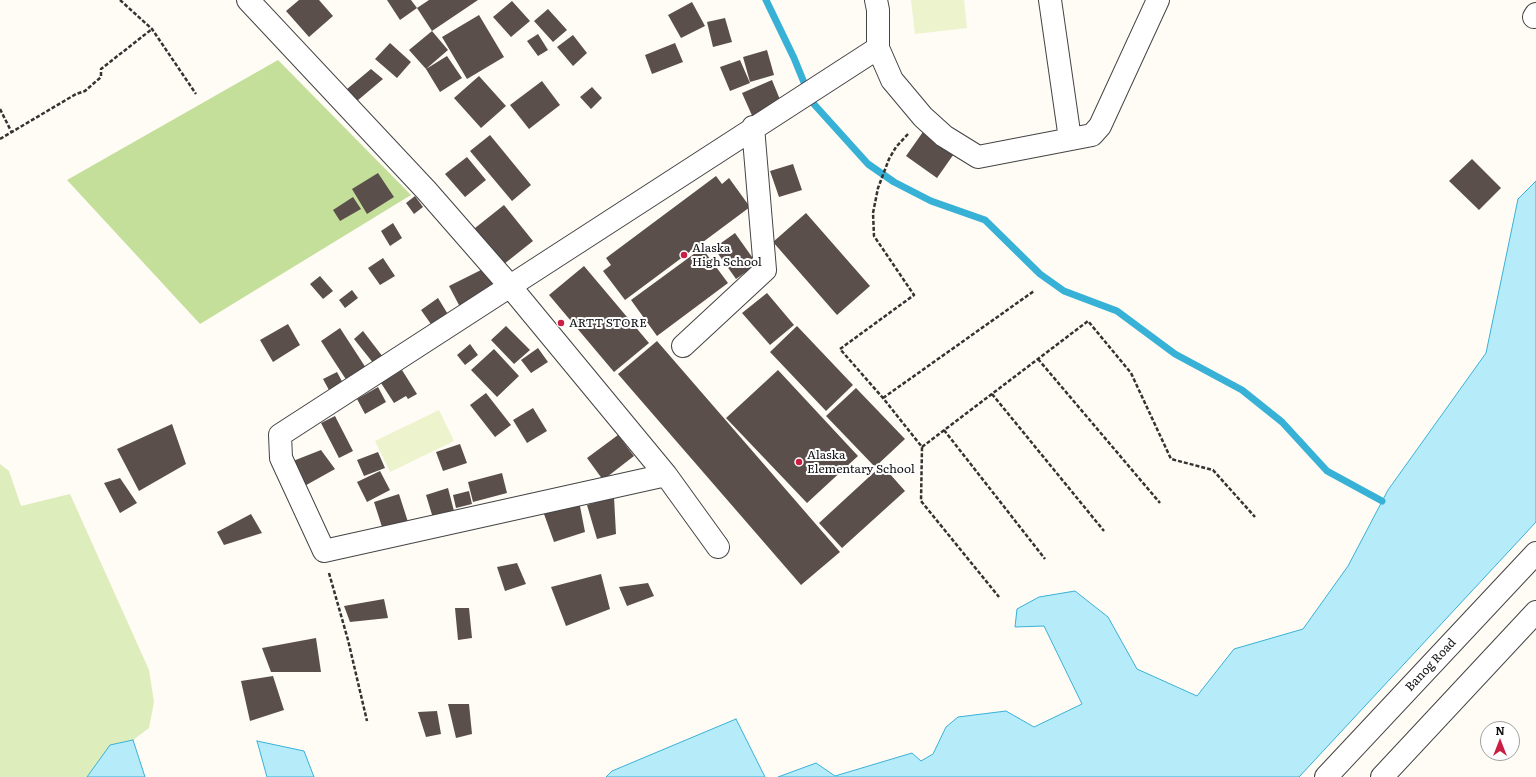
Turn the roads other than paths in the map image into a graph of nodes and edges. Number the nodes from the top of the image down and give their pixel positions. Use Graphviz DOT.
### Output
graph roads {
  1 [pos="248,0"];
  2 [pos="876,0"];
  3 [pos="1050,0"];
  4 [pos="1158,0"];
  5 [pos="878,48"];
  6 [pos="753,128"];
  7 [pos="1070,139"];
  8 [pos="509,285"];
  9 [pos="683,346"];
  10 [pos="666,475"];
  11 [pos="718,547"];
  12 [pos="1536,553"];
  13 [pos="1536,612"];
  14 [pos="1326,777"];
  15 [pos="1382,777"];
  1 -- 8 [label="street"];
  2 -- 5 [label="street"];
  3 -- 7 [label="street"];
  4 -- 7 [label="street"];
  5 -- 6 [label="street"];
  5 -- 7 [label="street"];
  6 -- 8 [label="street"];
  6 -- 9 [label="street"];
  8 -- 10 [label="street"];
  8 -- 10 [label="street"];
  10 -- 11 [label="street"];
  12 -- 14 [label="street, Banog Road"];
  13 -- 15 [label="street"];
}
